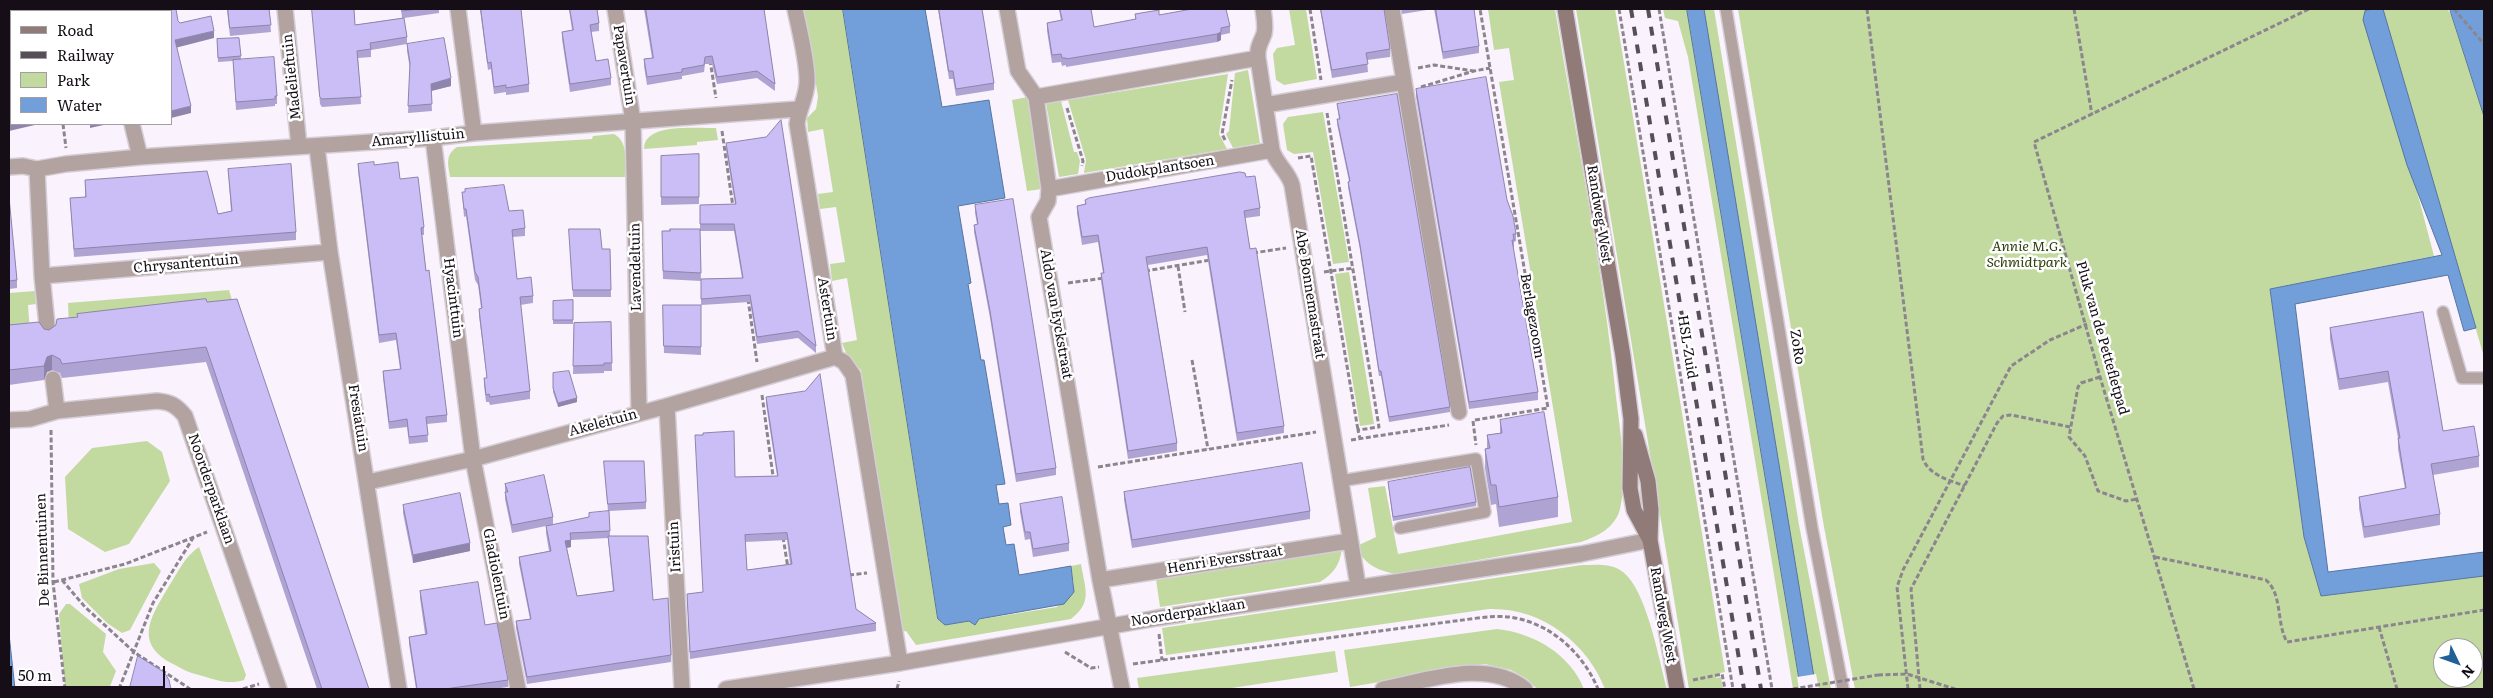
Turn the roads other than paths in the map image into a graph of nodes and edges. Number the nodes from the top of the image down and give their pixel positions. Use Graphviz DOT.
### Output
graph roads {
  1 [pos="285,9"];
  2 [pos="458,9"];
  3 [pos="615,9"];
  4 [pos="795,9"];
  5 [pos="1007,9"];
  6 [pos="1263,9"];
  7 [pos="1392,9"];
  8 [pos="1565,9"];
  9 [pos="1726,9"];
  10 [pos="1258,58"];
  11 [pos="1410,86"];
  12 [pos="1036,98"];
  13 [pos="1265,105"];
  14 [pos="798,109"];
  15 [pos="633,121"];
  16 [pos="132,125"];
  17 [pos="474,132"];
  18 [pos="433,138"];
  19 [pos="298,146"];
  20 [pos="317,147"];
  21 [pos="1273,155"];
  22 [pos="140,157"];
  23 [pos="9,167"];
  24 [pos="37,169"];
  25 [pos="1049,189"];
  26 [pos="330,252"];
  27 [pos="42,276"];
  28 [pos="2443,312"];
  29 [pos="48,335"];
  30 [pos="835,357"];
  31 [pos="2484,378"];
  32 [pos="53,380"];
  33 [pos="668,406"];
  34 [pos="57,411"];
  35 [pos="639,413"];
  36 [pos="1458,419"];
  37 [pos="1631,419"];
  38 [pos="9,420"];
  39 [pos="473,458"];
  40 [pos="1340,481"];
  41 [pos="368,482"];
  42 [pos="1400,528"];
  43 [pos="1650,540"];
  44 [pos="1350,541"];
  45 [pos="1100,580"];
  46 [pos="1358,586"];
  47 [pos="1110,625"];
  48 [pos="900,663"];
  49 [pos="1677,687"];
  50 [pos="279,689"];
  51 [pos="399,689"];
  52 [pos="518,689"];
  53 [pos="682,689"];
  54 [pos="726,689"];
  55 [pos="1122,689"];
  56 [pos="1383,689"];
  57 [pos="1524,689"];
  58 [pos="1844,689"];
  1 -- 19 [label="street, Madelieftuin"];
  2 -- 17 [label="street"];
  3 -- 15 [label="street, Papavertuin"];
  4 -- 14 [label="street, Astertuin"];
  5 -- 12 [label="street, Aldo van Eyckstraat"];
  6 -- 10 [label="street, Abe Bonnemastraat"];
  7 -- 11 [label="street"];
  8 -- 37 [label="main road, Randweg-West"];
  9 -- 58 [label="lane, ZoRo"];
  10 -- 12 [label="street"];
  10 -- 13 [label="street, Abe Bonnemastraat"];
  11 -- 13 [label="street"];
  11 -- 36 [label="street"];
  12 -- 25 [label="street, Aldo van Eyckstraat"];
  13 -- 21 [label="street, Abe Bonnemastraat"];
  14 -- 15 [label="street, Amaryllistuin"];
  14 -- 30 [label="street, Astertuin"];
  15 -- 17 [label="street, Amaryllistuin"];
  15 -- 35 [label="street, Lavendeltuin"];
  16 -- 22 [label="street"];
  17 -- 18 [label="street, Amaryllistuin"];
  18 -- 20 [label="street, Amaryllistuin"];
  18 -- 39 [label="street, Hyacinttuin"];
  19 -- 20 [label="street, Amaryllistuin"];
  19 -- 22 [label="street, Amaryllistuin"];
  20 -- 26 [label="street, Fresiatuin"];
  21 -- 25 [label="street, Dudokplantsoen"];
  21 -- 40 [label="street, Abe Bonnemastraat"];
  22 -- 24 [label="street, Amaryllistuin"];
  23 -- 24 [label="street, Amaryllistuin"];
  24 -- 27 [label="street"];
  25 -- 45 [label="street, Aldo van Eyckstraat"];
  26 -- 27 [label="street, Chrysantentuin"];
  26 -- 41 [label="street, Fresiatuin"];
  27 -- 29 [label="street"];
  28 -- 31 [label="lane"];
  30 -- 33 [label="street, Akeleituin"];
  30 -- 48 [label="street, Astertuin"];
  32 -- 34 [label="street"];
  33 -- 35 [label="street, Akeleituin"];
  33 -- 53 [label="street, Iristuin"];
  34 -- 38 [label="street, Noorderparklaan"];
  34 -- 50 [label="street, Noorderparklaan"];
  35 -- 39 [label="street, Akeleituin"];
  37 -- 43 [label="main road, Randweg West"];
  39 -- 41 [label="street, Akeleituin"];
  39 -- 52 [label="street, Gladiolentuin"];
  40 -- 42 [label="lane"];
  40 -- 44 [label="street, Abe Bonnemastraat"];
  41 -- 51 [label="street, Fresiatuin"];
  43 -- 46 [label="street, Noorderparklaan"];
  43 -- 49 [label="main road, Randweg West"];
  44 -- 45 [label="street, Henri Eversstraat"];
  44 -- 46 [label="street, Abe Bonnemastraat"];
  45 -- 47 [label="street, Aldo van Eyckstraat"];
  46 -- 47 [label="street, Noorderparklaan"];
  47 -- 48 [label="street, Noorderparklaan"];
  47 -- 55 [label="street, Aldo van Eyckstraat"];
  48 -- 54 [label="street, Noorderparklaan"];
  56 -- 57 [label="street"];
}
